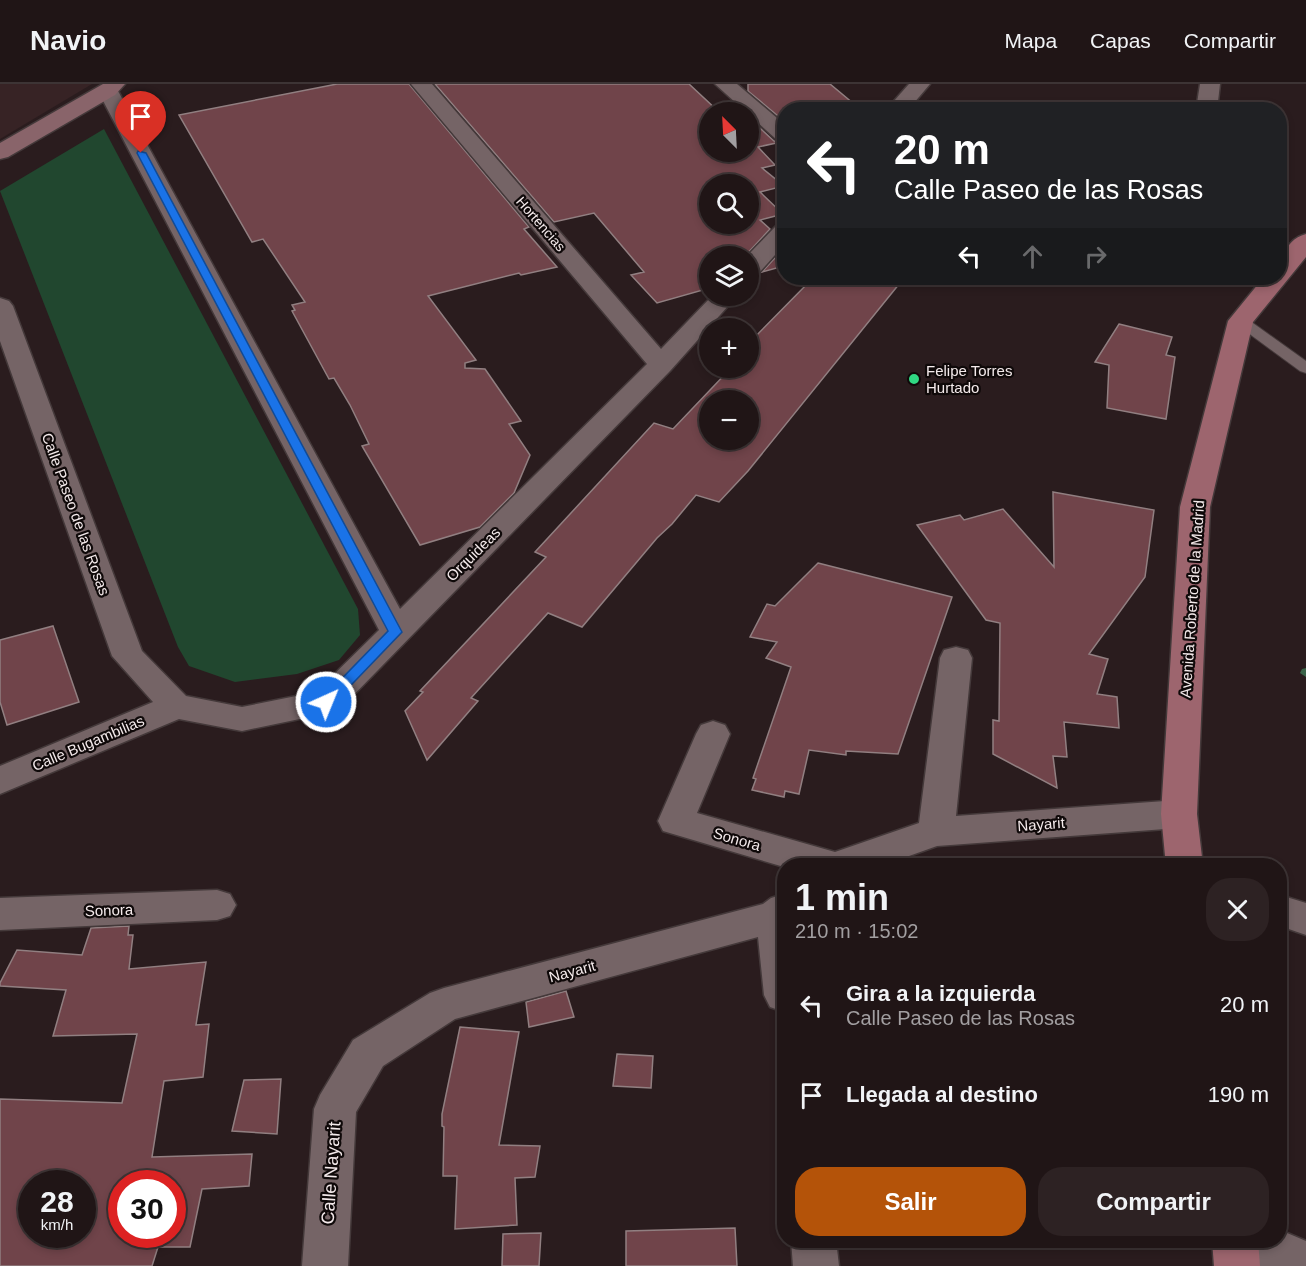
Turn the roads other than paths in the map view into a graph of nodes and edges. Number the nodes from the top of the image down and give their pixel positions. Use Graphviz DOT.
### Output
graph roads {
  1 [pos="421,84"];
  2 [pos="725,84"];
  3 [pos="920,84"];
  4 [pos="1210,84"];
  5 [pos="111,87"];
  6 [pos="903,102"];
  7 [pos="1207,102"];
  8 [pos="777,128"];
  9 [pos="0,153"];
  10 [pos="777,239"];
  11 [pos="1306,241"];
  12 [pos="759,258"];
  13 [pos="1287,265"];
  14 [pos="1270,285"];
  15 [pos="0,306"];
  16 [pos="716,306"];
  17 [pos="1241,321"];
  18 [pos="661,364"];
  19 [pos="1306,368"];
  20 [pos="396,632"];
  21 [pos="956,658"];
  22 [pos="176,706"];
  23 [pos="713,734"];
  24 [pos="0,781"];
  25 [pos="1179,814"];
  26 [pos="936,832"];
  27 [pos="807,858"];
  28 [pos="859,858"];
  29 [pos="1184,858"];
  30 [pos="217,905"];
  31 [pos="1287,912"];
  32 [pos="0,914"];
  33 [pos="777,914"];
  34 [pos="1306,919"];
  35 [pos="368,1053"];
  36 [pos="814,1248"];
  37 [pos="1236,1248"];
  38 [pos="1270,1248"];
  39 [pos="1306,1264"];
  40 [pos="325,1266"];
  41 [pos="816,1266"];
  42 [pos="1237,1266"];
  1 -- 18 [label="street, Hortencias"];
  2 -- 8 [label="street"];
  3 -- 6 [label="street"];
  4 -- 7 [label="street"];
  5 -- 9 [label="street"];
  5 -- 20 [label="street"];
  10 -- 12 [label="street"];
  11 -- 13 [label="main road"];
  14 -- 17 [label="main road, Avenida Roberto de la Madrid"];
  15 -- 22 [label="street, Calle Paseo de las Rosas"];
  16 -- 18 [label="street, Orquideas"];
  17 -- 19 [label="lane"];
  17 -- 25 [label="main road, Avenida Roberto de la Madrid"];
  18 -- 20 [label="street, Orquideas"];
  20 -- 22 [label="street, Orquideas"];
  21 -- 26 [label="street"];
  22 -- 24 [label="street, Calle Bugambilias"];
  23 -- 27 [label="street, Sonora"];
  25 -- 26 [label="street, Nayarit"];
  25 -- 29 [label="main road, Avenida Roberto de la Madrid"];
  26 -- 28 [label="street, Nayarit"];
  30 -- 32 [label="street, Sonora"];
  31 -- 34 [label="street"];
  33 -- 35 [label="street, Nayarit"];
  35 -- 40 [label="street, Calle Nayarit"];
  36 -- 41 [label="street"];
  37 -- 42 [label="main road"];
  38 -- 39 [label="street"];
}
